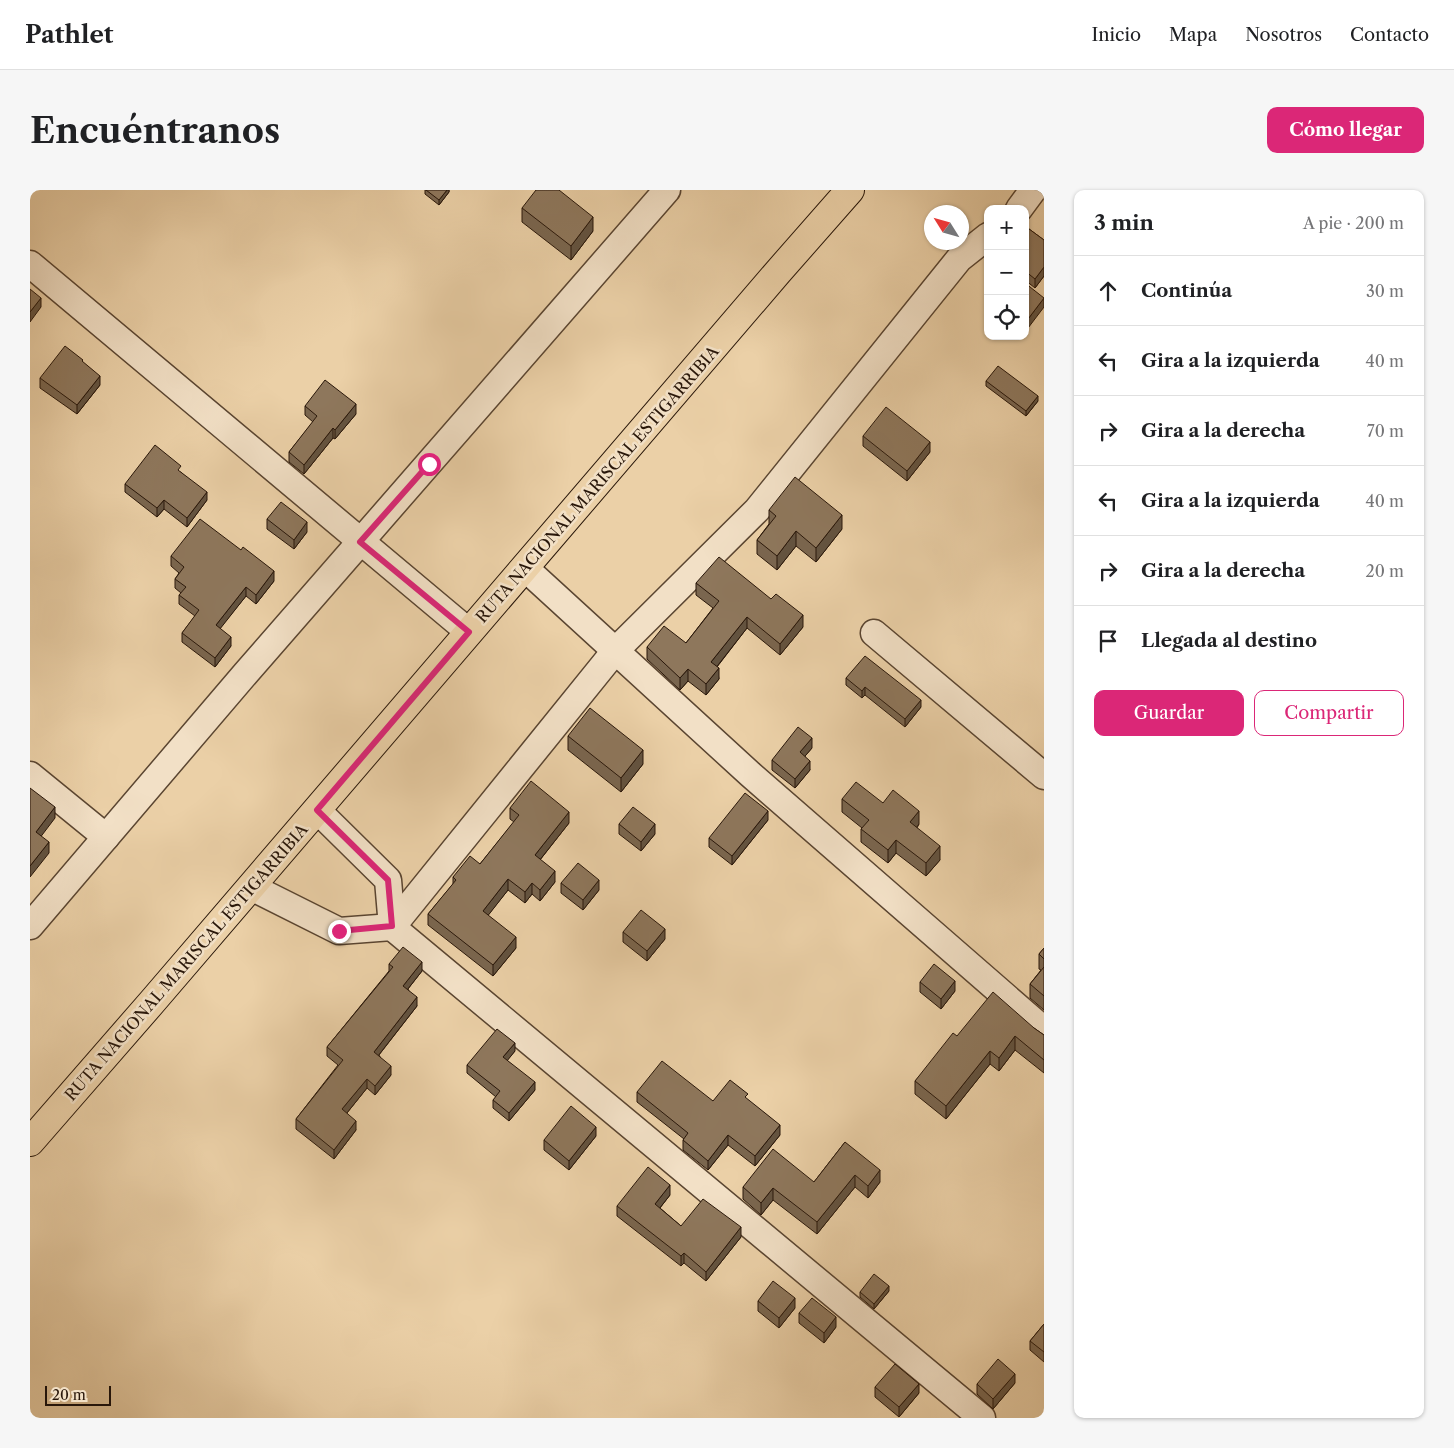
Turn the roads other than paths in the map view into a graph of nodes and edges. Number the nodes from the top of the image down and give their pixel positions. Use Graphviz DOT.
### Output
graph roads {
  1 [pos="667,190"];
  2 [pos="850,190"];
  3 [pos="1034,190"];
  4 [pos="1022,205"];
  5 [pos="984,239"];
  6 [pos="30,264"];
  7 [pos="360,542"];
  8 [pos="525,568"];
  9 [pos="469,632"];
  10 [pos="874,633"];
  11 [pos="615,651"];
  12 [pos="30,775"];
  13 [pos="1044,776"];
  14 [pos="317,810"];
  15 [pos="106,837"];
  16 [pos="251,887"];
  17 [pos="30,926"];
  18 [pos="392,926"];
  19 [pos="1044,1030"];
  20 [pos="30,1142"];
  21 [pos="982,1418"];
  1 -- 7 [label="street"];
  2 -- 8 [label="main road, RUTA NACIONAL MARISCAL ESTIGARRIBIA"];
  3 -- 4 [label="street"];
  5 -- 11 [label="street"];
  6 -- 7 [label="street"];
  7 -- 9 [label="street"];
  7 -- 15 [label="street"];
  8 -- 9 [label="main road, RUTA NACIONAL MARISCAL ESTIGARRIBIA"];
  8 -- 11 [label="street"];
  9 -- 14 [label="main road, RUTA NACIONAL MARISCAL ESTIGARRIBIA"];
  10 -- 13 [label="street"];
  11 -- 18 [label="street"];
  11 -- 19 [label="street"];
  12 -- 15 [label="street"];
  14 -- 16 [label="main road, RUTA NACIONAL MARISCAL ESTIGARRIBIA"];
  14 -- 18 [label="street"];
  15 -- 17 [label="street"];
  16 -- 18 [label="street"];
  16 -- 20 [label="main road, RUTA NACIONAL MARISCAL ESTIGARRIBIA"];
  18 -- 21 [label="street"];
}
